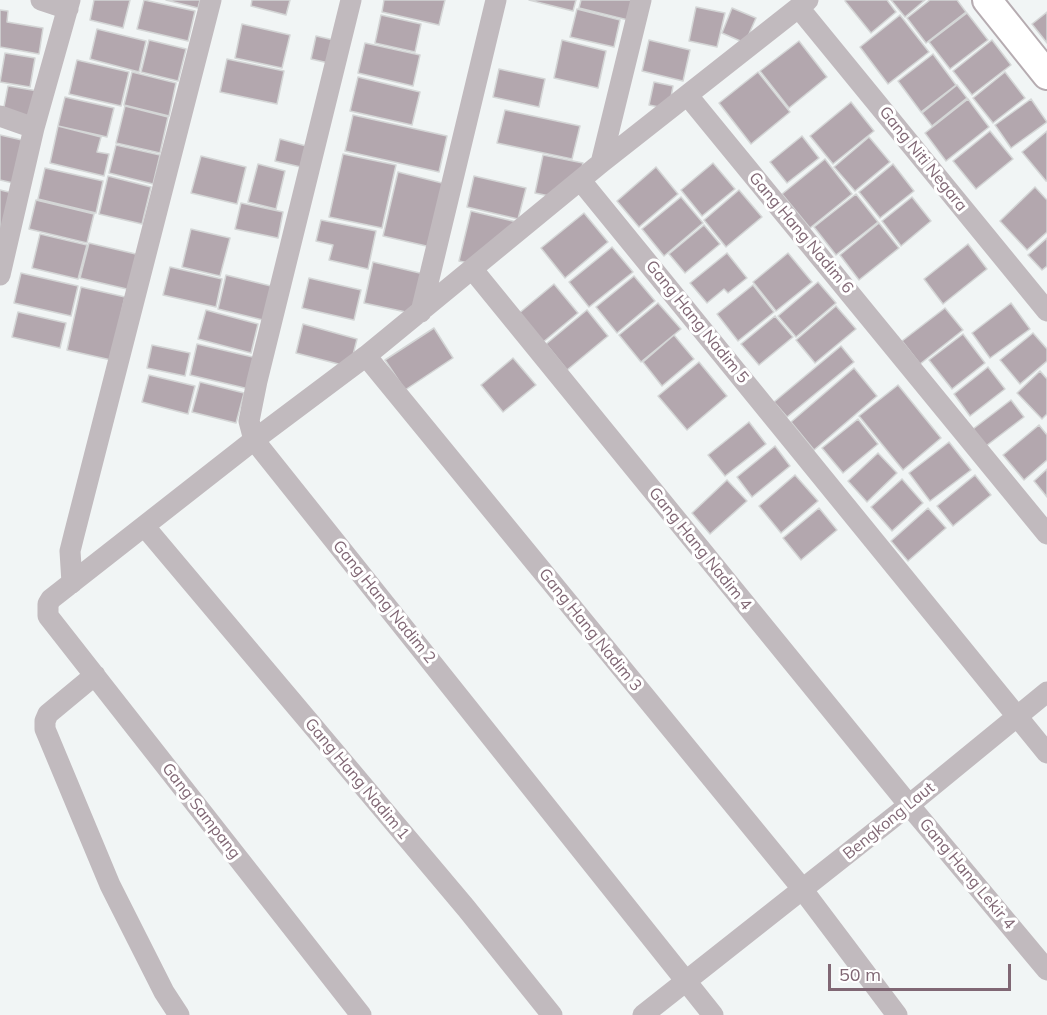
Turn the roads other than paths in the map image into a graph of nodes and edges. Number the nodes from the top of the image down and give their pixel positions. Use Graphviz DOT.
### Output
graph roads {
  1 [pos="41,0"];
  2 [pos="211,0"];
  3 [pos="351,0"];
  4 [pos="496,0"];
  5 [pos="641,0"];
  6 [pos="987,0"];
  7 [pos="69,4"];
  8 [pos="804,4"];
  9 [pos="1047,75"];
  10 [pos="688,96"];
  11 [pos="0,116"];
  12 [pos="34,128"];
  13 [pos="601,163"];
  14 [pos="581,181"];
  15 [pos="3,249"];
  16 [pos="473,270"];
  17 [pos="0,274"];
  18 [pos="1047,311"];
  19 [pos="421,312"];
  20 [pos="372,364"];
  21 [pos="261,448"];
  22 [pos="145,527"];
  23 [pos="1047,534"];
  24 [pos="72,583"];
  25 [pos="95,675"];
  26 [pos="1047,692"];
  27 [pos="1016,716"];
  28 [pos="1047,753"];
  29 [pos="909,805"];
  30 [pos="802,889"];
  31 [pos="1047,970"];
  32 [pos="686,982"];
  33 [pos="179,1015"];
  34 [pos="362,1015"];
  35 [pos="552,1015"];
  36 [pos="644,1015"];
  37 [pos="714,1015"];
  38 [pos="897,1015"];
  1 -- 7 [label="street"];
  2 -- 24 [label="street"];
  3 -- 21 [label="street"];
  4 -- 19 [label="street"];
  5 -- 13 [label="street"];
  6 -- 9 [label="street"];
  7 -- 12 [label="street"];
  8 -- 10 [label="street"];
  8 -- 18 [label="street, Gang Niti Negara"];
  10 -- 13 [label="street"];
  10 -- 23 [label="street, Gang Hang Nadim 6"];
  11 -- 12 [label="street"];
  12 -- 15 [label="street"];
  13 -- 14 [label="street"];
  14 -- 16 [label="street"];
  14 -- 27 [label="street, Gang Hang Nadim 5"];
  15 -- 17 [label="street"];
  16 -- 19 [label="street"];
  16 -- 29 [label="street, Gang Hang Nadim 4"];
  19 -- 20 [label="street"];
  20 -- 21 [label="street"];
  20 -- 30 [label="street, Gang Hang Nadim 3"];
  21 -- 22 [label="street"];
  21 -- 32 [label="street, Gang Hang Nadim 2"];
  22 -- 24 [label="street"];
  22 -- 35 [label="street, Gang Hang Nadim 1"];
  24 -- 25 [label="street, Gang Sampang"];
  25 -- 33 [label="street"];
  25 -- 34 [label="street, Gang Sampang"];
  26 -- 27 [label="street, Bengkong Laut"];
  27 -- 28 [label="street, Gang Hang Nadim 5"];
  27 -- 29 [label="street, Bengkong Laut"];
  29 -- 30 [label="street, Bengkong Laut"];
  29 -- 31 [label="street, Gang Hang Lekir 4"];
  30 -- 32 [label="street, Bengkong Laut"];
  30 -- 38 [label="street, Gang Hang Nadim 3"];
  32 -- 36 [label="street, Bengkong Laut"];
  32 -- 37 [label="street, Gang Hang Nadim 2"];
}
